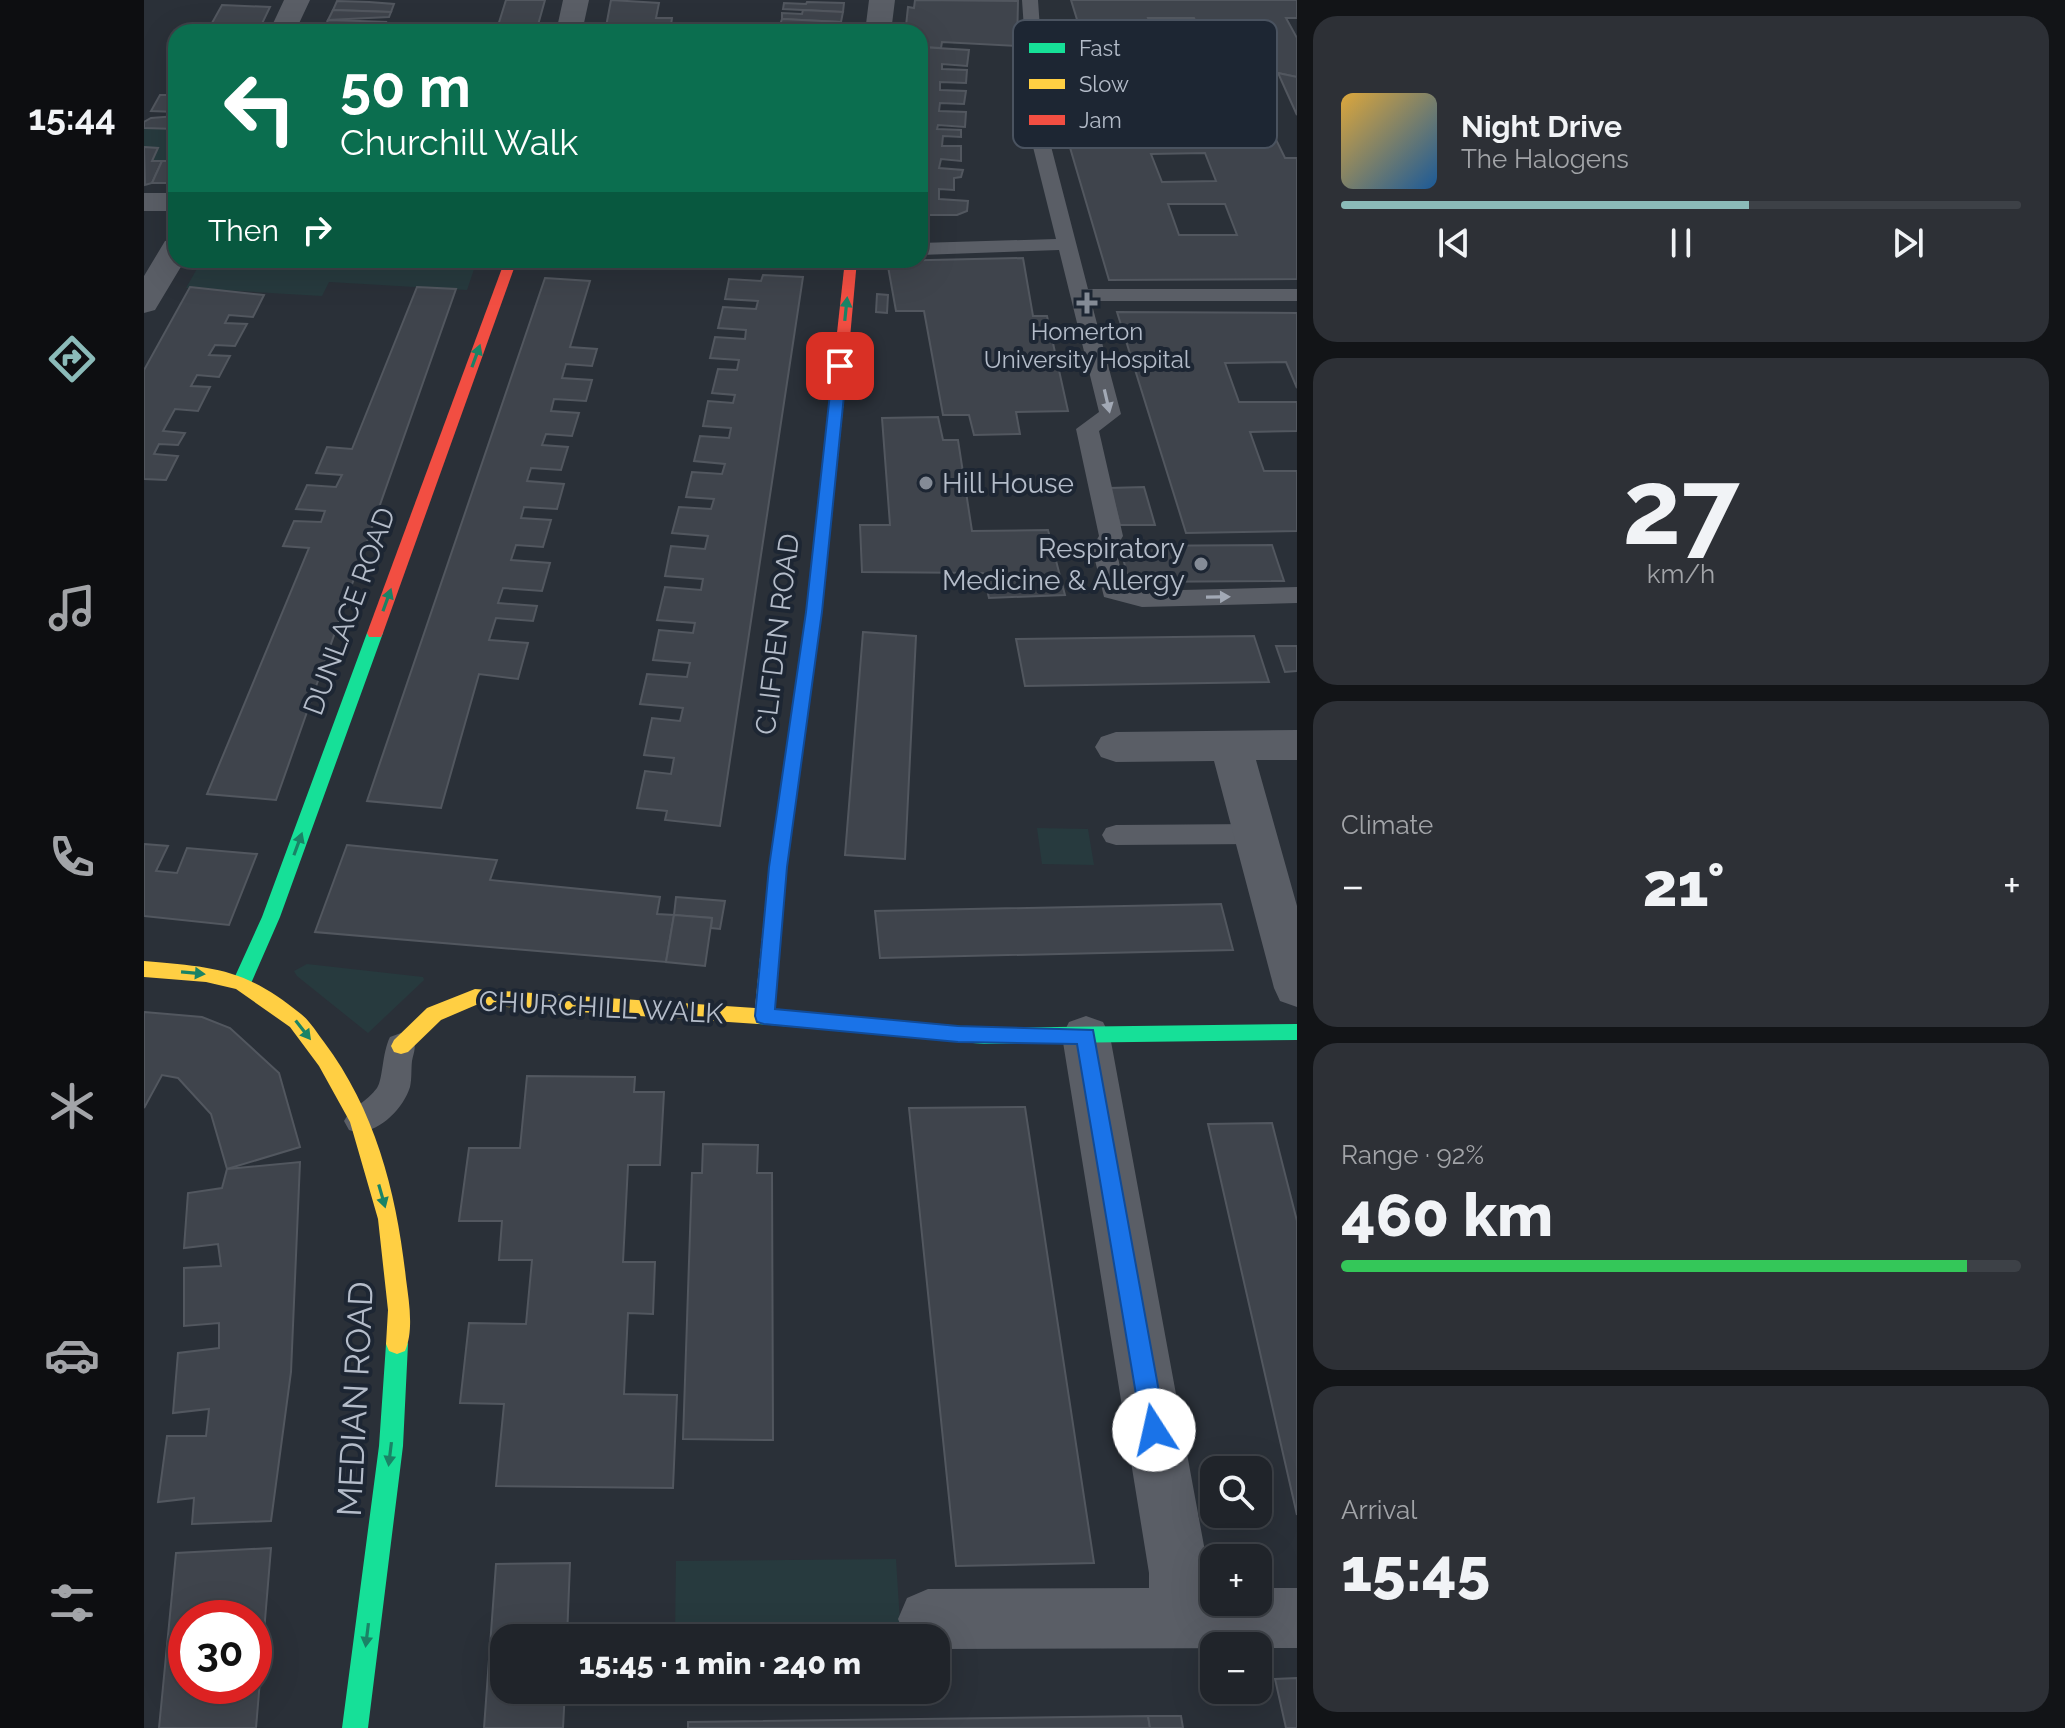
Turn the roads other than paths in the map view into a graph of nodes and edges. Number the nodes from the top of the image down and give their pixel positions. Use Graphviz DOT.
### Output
graph roads {
  1 [pos="297,0"];
  2 [pos="576,0"];
  3 [pos="882,0"];
  4 [pos="1030,0"];
  5 [pos="1031,20"];
  6 [pos="286,24"];
  7 [pos="571,24"];
  8 [pos="879,24"];
  9 [pos="1043,148"];
  10 [pos="144,202"];
  11 [pos="168,202"];
  12 [pos="1067,244"];
  13 [pos="928,249"];
  14 [pos="168,262"];
  15 [pos="508,268"];
  16 [pos="850,268"];
  17 [pos="1080,295"];
  18 [pos="1297,295"];
  19 [pos="144,303"];
  20 [pos="1297,595"];
  21 [pos="1297,745"];
  22 [pos="1231,746"];
  23 [pos="1116,747"];
  24 [pos="1255,834"];
  25 [pos="1116,835"];
  26 [pos="144,969"];
  27 [pos="242,983"];
  28 [pos="1297,988"];
  29 [pos="764,1016"];
  30 [pos="1297,1032"];
  31 [pos="1086,1036"];
  32 [pos="401,1046"];
  33 [pos="360,1121"];
  34 [pos="1179,1617"];
  35 [pos="1297,1618"];
  36 [pos="928,1619"];
  37 [pos="355,1728"];
  1 -- 6 [label="street"];
  2 -- 7 [label="street"];
  3 -- 8 [label="street"];
  4 -- 5 [label="lane"];
  9 -- 12 [label="lane"];
  10 -- 11 [label="street"];
  12 -- 13 [label="lane"];
  12 -- 17 [label="lane"];
  14 -- 19 [label="street"];
  27 -- 15 [label="street, DUNLACE ROAD, one-way"];
  29 -- 16 [label="street, CLIFDEN ROAD, one-way"];
  17 -- 18 [label="lane"];
  17 -- 20 [label="lane, one-way"];
  21 -- 22 [label="street"];
  22 -- 23 [label="street"];
  22 -- 24 [label="street"];
  24 -- 25 [label="lane"];
  24 -- 28 [label="street"];
  26 -- 27 [label="street, MEDIAN ROAD, one-way"];
  27 -- 33 [label="street, MEDIAN ROAD, one-way"];
  29 -- 31 [label="street, CHURCHILL WALK"];
  29 -- 32 [label="street, CHURCHILL WALK"];
  30 -- 31 [label="street, CHURCHILL WALK"];
  31 -- 34 [label="street"];
  32 -- 33 [label="lane"];
  33 -- 37 [label="street, MEDIAN ROAD, one-way"];
  34 -- 35 [label="street"];
  34 -- 36 [label="street"];
}
